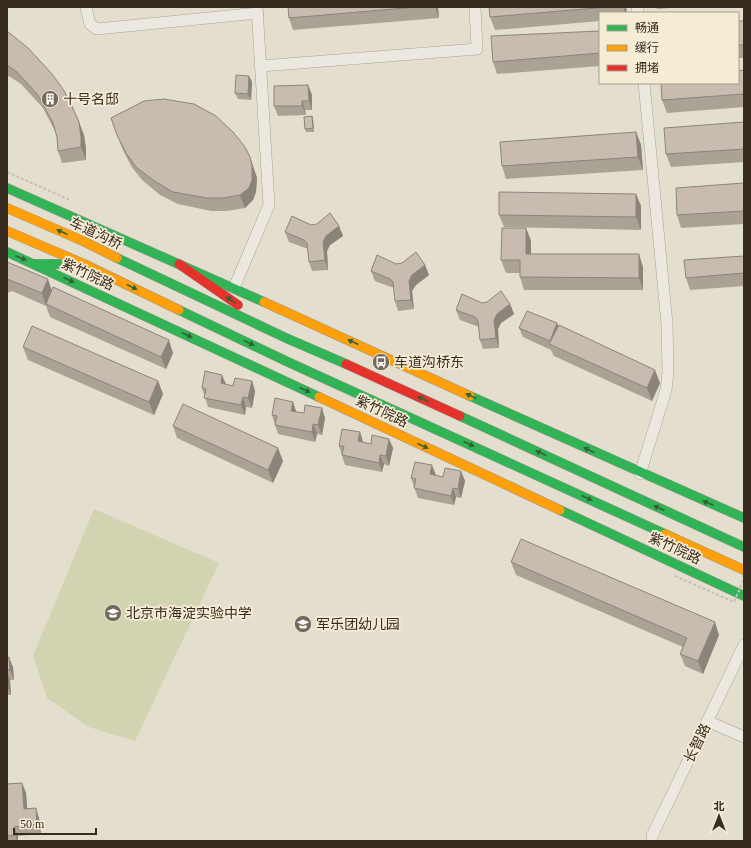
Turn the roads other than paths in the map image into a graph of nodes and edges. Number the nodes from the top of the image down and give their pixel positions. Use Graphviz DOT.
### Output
graph roads {
  1 [pos="86,7"];
  2 [pos="475,7"];
  3 [pos="258,10"];
  4 [pos="261,66"];
  5 [pos="644,84"];
  6 [pos="7,188"];
  7 [pos="7,208"];
  8 [pos="7,231"];
  9 [pos="7,252"];
  10 [pos="34,264"];
  11 [pos="84,264"];
  12 [pos="179,264"];
  13 [pos="173,285"];
  14 [pos="234,288"];
  15 [pos="286,338"];
  16 [pos="640,474"];
  17 [pos="744,518"];
  18 [pos="732,542"];
  19 [pos="744,543"];
  20 [pos="744,547"];
  21 [pos="744,570"];
  22 [pos="744,596"];
  23 [pos="744,645"];
  24 [pos="707,721"];
  25 [pos="744,737"];
  26 [pos="652,841"];
  1 -- 3 [label="street"];
  2 -- 4 [label="street"];
  3 -- 4 [label="street"];
  4 -- 14 [label="street"];
  5 -- 16 [label="street"];
  6 -- 12 [label="main road"];
  13 -- 7 [label="main road, 车道沟桥, one-way"];
  8 -- 11 [label="main road"];
  9 -- 10 [label="main road, 紫竹院路, one-way"];
  10 -- 11 [label="main road"];
  10 -- 22 [label="main road, 紫竹院路, one-way"];
  11 -- 21 [label="main road, 紫竹院路, one-way"];
  12 -- 14 [label="main road"];
  15 -- 12 [label="main road, one-way"];
  13 -- 15 [label="main road, 紫竹院路"];
  16 -- 14 [label="main road, one-way"];
  18 -- 15 [label="main road, 紫竹院路, one-way"];
  17 -- 16 [label="main road, one-way"];
  18 -- 19 [label="main road"];
  18 -- 20 [label="main road, 紫竹院路"];
  23 -- 24 [label="street, 长智路"];
  24 -- 25 [label="street"];
  24 -- 26 [label="street, 长智路"];
}
